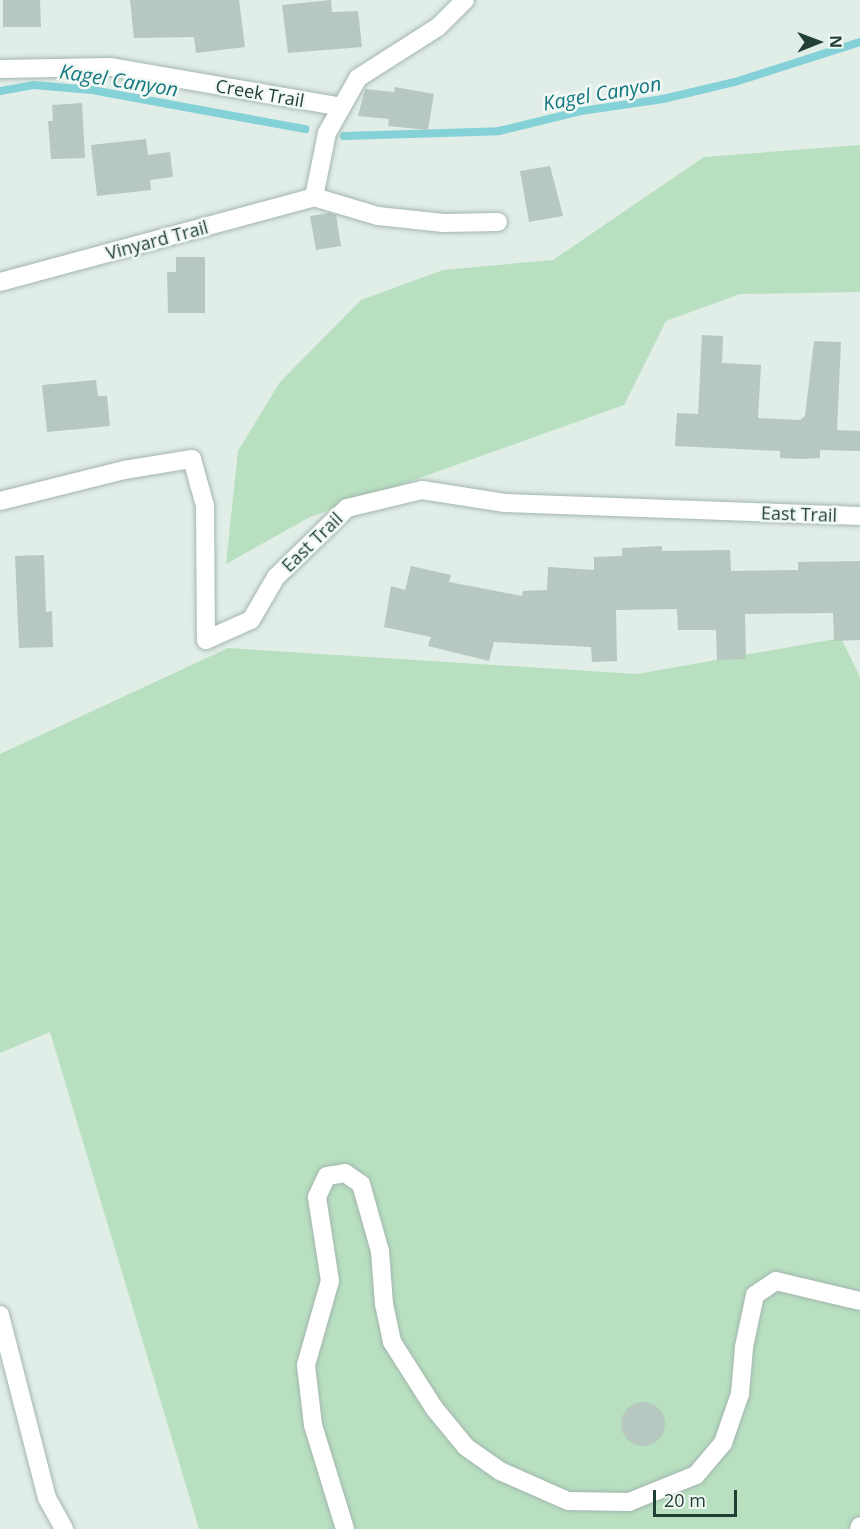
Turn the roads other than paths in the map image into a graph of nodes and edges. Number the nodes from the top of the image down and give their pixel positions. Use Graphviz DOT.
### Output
graph roads {
  1 [pos="465,0"];
  2 [pos="0,69"];
  3 [pos="342,107"];
  4 [pos="314,197"];
  5 [pos="498,222"];
  6 [pos="0,282"];
  7 [pos="0,501"];
  8 [pos="860,516"];
  9 [pos="860,1301"];
  10 [pos="0,1315"];
  11 [pos="64,1529"];
  12 [pos="345,1529"];
  1 -- 3 [label="street"];
  2 -- 3 [label="street, Creek Trail"];
  3 -- 4 [label="street"];
  4 -- 5 [label="street"];
  4 -- 6 [label="street, Vinyard Trail"];
  7 -- 8 [label="street, East Trail"];
  9 -- 12 [label="street"];
  10 -- 11 [label="street"];
}
